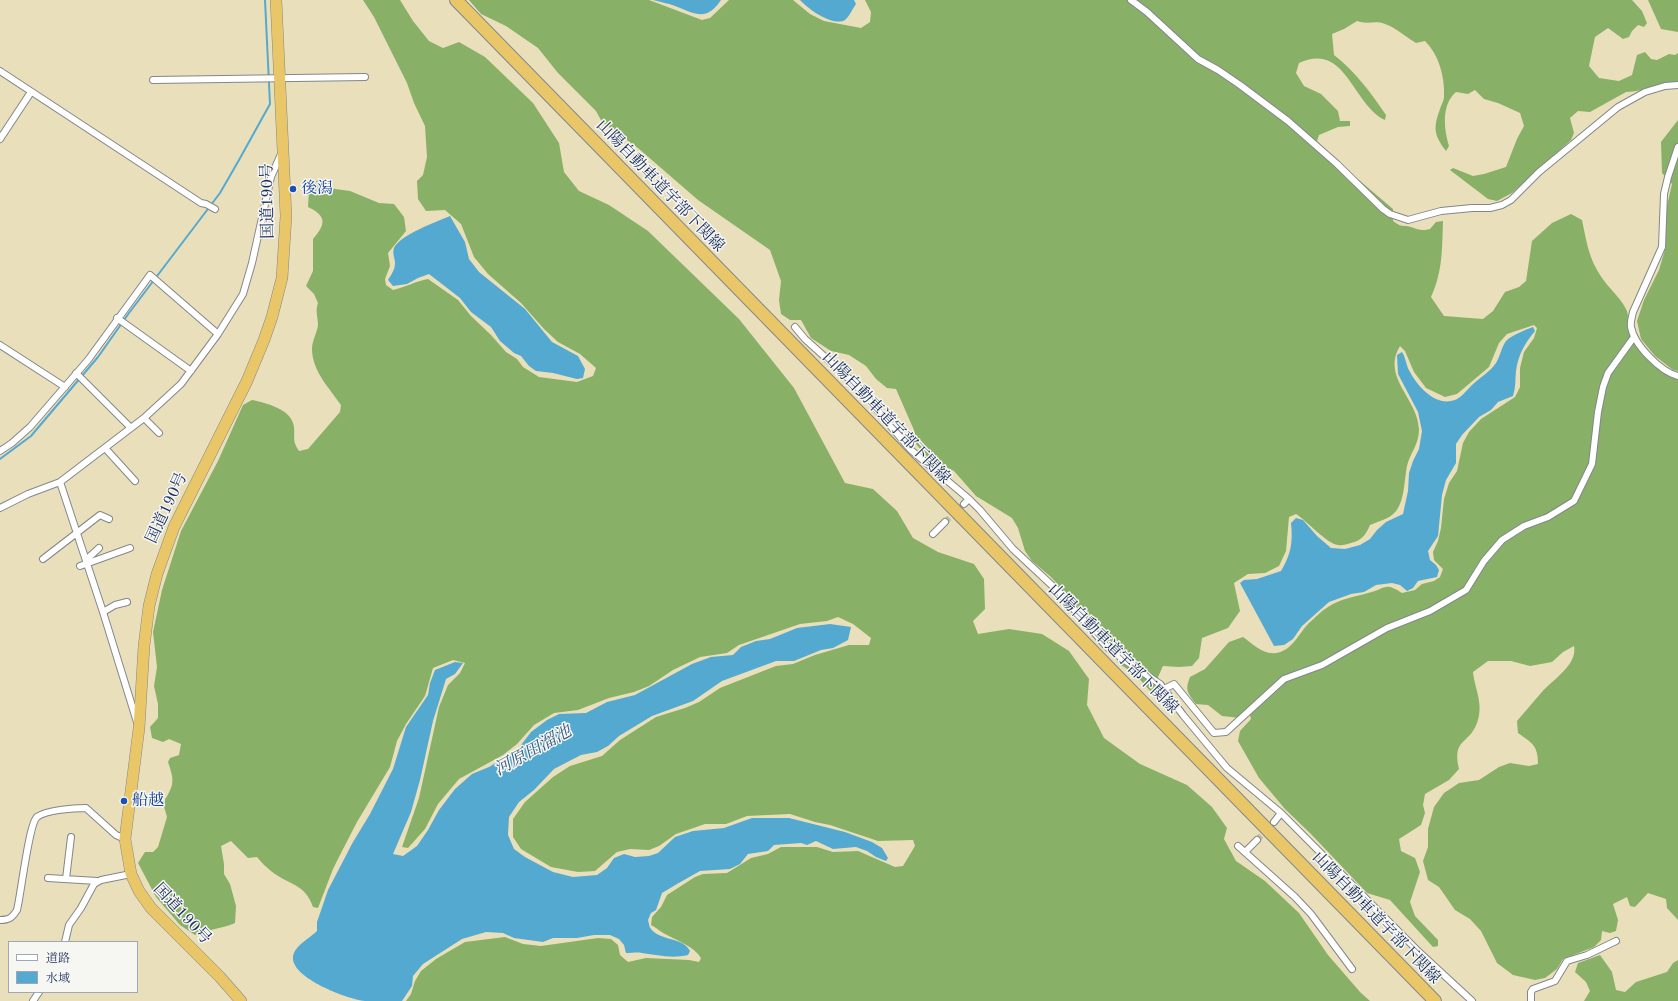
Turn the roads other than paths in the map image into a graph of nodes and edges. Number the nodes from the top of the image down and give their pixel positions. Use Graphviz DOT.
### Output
graph roads {
  1 [pos="276,0"];
  2 [pos="456,0"];
  3 [pos="1130,0"];
  4 [pos="0,71"];
  5 [pos="280,78"];
  6 [pos="365,78"];
  7 [pos="153,80"];
  8 [pos="1678,85"];
  9 [pos="31,92"];
  10 [pos="0,139"];
  11 [pos="1678,147"];
  12 [pos="283,151"];
  13 [pos="214,209"];
  14 [pos="117,318"];
  15 [pos="795,327"];
  16 [pos="218,334"];
  17 [pos="1634,337"];
  18 [pos="0,345"];
  19 [pos="191,371"];
  20 [pos="76,373"];
  21 [pos="1678,376"];
  22 [pos="64,387"];
  23 [pos="144,418"];
  24 [pos="131,428"];
  25 [pos="159,432"];
  26 [pos="105,448"];
  27 [pos="0,451"];
  28 [pos="136,481"];
  29 [pos="60,482"];
  30 [pos="969,499"];
  31 [pos="964,504"];
  32 [pos="0,508"];
  33 [pos="109,519"];
  34 [pos="945,522"];
  35 [pos="77,534"];
  36 [pos="933,534"];
  37 [pos="99,548"];
  38 [pos="130,548"];
  39 [pos="43,559"];
  40 [pos="87,562"];
  41 [pos="80,566"];
  42 [pos="127,602"];
  43 [pos="103,612"];
  44 [pos="1164,689"];
  45 [pos="139,728"];
  46 [pos="1281,813"];
  47 [pos="1274,822"];
  48 [pos="71,837"];
  49 [pos="125,839"];
  50 [pos="1257,840"];
  51 [pos="1238,846"];
  52 [pos="1245,852"];
  53 [pos="1294,857"];
  54 [pos="131,874"];
  55 [pos="48,878"];
  56 [pos="66,879"];
  57 [pos="97,881"];
  58 [pos="0,920"];
  59 [pos="65,941"];
  60 [pos="1616,941"];
  61 [pos="1352,970"];
  62 [pos="241,1001"];
  63 [pos="1427,1001"];
  64 [pos="1435,1001"];
  65 [pos="1472,1001"];
  66 [pos="1531,1001"];
  1 -- 5 [label="highway, 国道190号"];
  2 -- 53 [label="highway, 山陽自動車道宇部下関線"];
  3 -- 8 [label="street"];
  4 -- 9 [label="street"];
  5 -- 6 [label="street"];
  5 -- 7 [label="street"];
  5 -- 12 [label="highway, 国道190号"];
  9 -- 10 [label="street"];
  9 -- 13 [label="street"];
  11 -- 17 [label="street"];
  12 -- 16 [label="street"];
  12 -- 45 [label="highway, 国道190号"];
  14 -- 16 [label="street"];
  14 -- 19 [label="street"];
  14 -- 20 [label="street"];
  15 -- 30 [label="street"];
  16 -- 19 [label="street"];
  17 -- 21 [label="street"];
  17 -- 44 [label="street"];
  18 -- 22 [label="street"];
  19 -- 23 [label="street"];
  20 -- 22 [label="street"];
  20 -- 24 [label="street"];
  22 -- 27 [label="street"];
  23 -- 24 [label="street"];
  23 -- 25 [label="street"];
  24 -- 26 [label="street"];
  26 -- 28 [label="street"];
  26 -- 29 [label="street"];
  29 -- 32 [label="street"];
  29 -- 35 [label="street"];
  30 -- 31 [label="street"];
  30 -- 44 [label="street"];
  33 -- 35 [label="street"];
  34 -- 36 [label="street"];
  35 -- 39 [label="street"];
  35 -- 40 [label="street"];
  37 -- 40 [label="street"];
  38 -- 40 [label="street"];
  40 -- 41 [label="street"];
  40 -- 43 [label="street"];
  42 -- 43 [label="street"];
  43 -- 45 [label="street"];
  44 -- 46 [label="street"];
  45 -- 49 [label="highway, 国道190号"];
  46 -- 47 [label="street"];
  46 -- 65 [label="street"];
  48 -- 56 [label="street"];
  49 -- 54 [label="highway, 国道190号"];
  49 -- 58 [label="street"];
  50 -- 52 [label="street"];
  51 -- 52 [label="street"];
  52 -- 61 [label="street"];
  53 -- 63 [label="highway, 山陽自動車道宇部下関線"];
  53 -- 64 [label="highway, 山陽自動車道宇部下関線"];
  54 -- 57 [label="street"];
  54 -- 62 [label="highway, 国道190号"];
  55 -- 56 [label="street"];
  56 -- 57 [label="street"];
  57 -- 59 [label="street"];
  60 -- 66 [label="street"];
}
